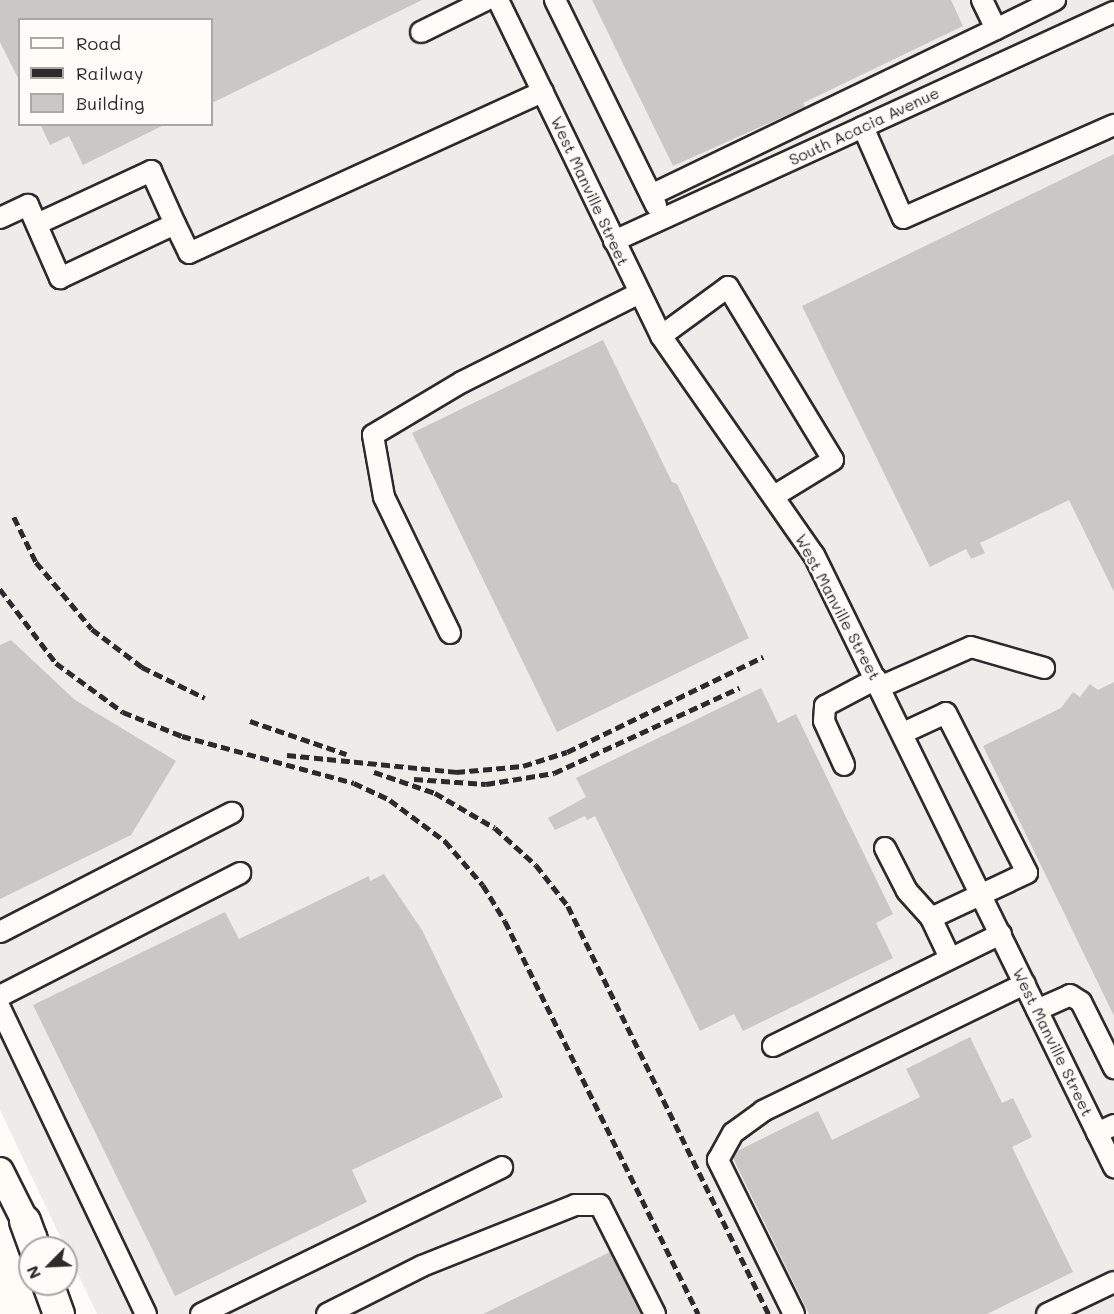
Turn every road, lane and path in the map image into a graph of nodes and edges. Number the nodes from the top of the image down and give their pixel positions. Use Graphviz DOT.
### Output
graph roads {
  1 [pos="486,0"];
  2 [pos="498,0"];
  3 [pos="555,0"];
  4 [pos="982,0"];
  5 [pos="1055,0"];
  6 [pos="1114,12"];
  7 [pos="996,29"];
  8 [pos="421,32"];
  9 [pos="543,92"];
  10 [pos="1114,125"];
  11 [pos="863,127"];
  12 [pos="651,195"];
  13 [pos="0,218"];
  14 [pos="663,219"];
  15 [pos="37,224"];
  16 [pos="175,224"];
  17 [pos="615,241"];
  18 [pos="638,294"];
  19 [pos="661,336"];
  20 [pos="774,496"];
  21 [pos="450,633"];
  22 [pos="1044,668"];
  23 [pos="878,683"];
  24 [pos="903,733"];
  25 [pos="844,765"];
  26 [pos="232,813"];
  27 [pos="885,848"];
  28 [pos="240,873"];
  29 [pos="981,894"];
  30 [pos="931,918"];
  31 [pos="0,932"];
  32 [pos="1001,934"];
  33 [pos="950,958"];
  34 [pos="1025,984"];
  35 [pos="0,996"];
  36 [pos="0,1008"];
  37 [pos="1037,1010"];
  38 [pos="773,1046"];
  39 [pos="1114,1068"];
  40 [pos="1106,1129"];
  41 [pos="502,1167"];
  42 [pos="1114,1167"];
  43 [pos="0,1171"];
  44 [pos="32,1236"];
  45 [pos="1114,1282"];
  46 [pos="52,1296"];
  47 [pos="63,1296"];
  48 [pos="59,1314"];
  49 [pos="72,1314"];
  50 [pos="146,1314"];
  51 [pos="201,1314"];
  52 [pos="327,1314"];
  53 [pos="655,1314"];
  54 [pos="794,1314"];
  55 [pos="1047,1314"];
  1 -- 8 [label="street"];
  2 -- 9 [label="street, West Manville Street"];
  3 -- 12 [label="street"];
  4 -- 7 [label="street"];
  5 -- 7 [label="street"];
  6 -- 11 [label="street, South Acacia Avenue"];
  7 -- 12 [label="street"];
  9 -- 16 [label="street"];
  9 -- 17 [label="street, West Manville Street"];
  10 -- 11 [label="street"];
  11 -- 14 [label="street, South Acacia Avenue"];
  12 -- 14 [label="street"];
  13 -- 15 [label="street"];
  14 -- 17 [label="street, South Acacia Avenue"];
  15 -- 16 [label="street"];
  15 -- 16 [label="street"];
  17 -- 18 [label="street, West Manville Street"];
  18 -- 19 [label="street, West Manville Street"];
  18 -- 21 [label="street"];
  19 -- 20 [label="street, West Manville Street"];
  19 -- 20 [label="street"];
  20 -- 23 [label="street, West Manville Street"];
  22 -- 23 [label="street"];
  23 -- 24 [label="street, West Manville Street"];
  23 -- 25 [label="street"];
  24 -- 29 [label="street, West Manville Street"];
  24 -- 29 [label="street"];
  26 -- 31 [label="street"];
  27 -- 30 [label="street"];
  28 -- 35 [label="street"];
  29 -- 30 [label="street"];
  29 -- 32 [label="street, West Manville Street"];
  30 -- 33 [label="street"];
  32 -- 33 [label="street"];
  32 -- 34 [label="street, West Manville Street"];
  33 -- 38 [label="street"];
  34 -- 37 [label="street, West Manville Street"];
  34 -- 54 [label="street"];
  36 -- 50 [label="street"];
  37 -- 39 [label="street"];
  37 -- 40 [label="street, West Manville Street"];
  40 -- 42 [label="street, West Manville Street"];
  41 -- 51 [label="street"];
  43 -- 44 [label="main road"];
  45 -- 55 [label="street"];
  46 -- 48 [label="highway"];
  47 -- 49 [label="main road"];
  52 -- 53 [label="street"];
}
